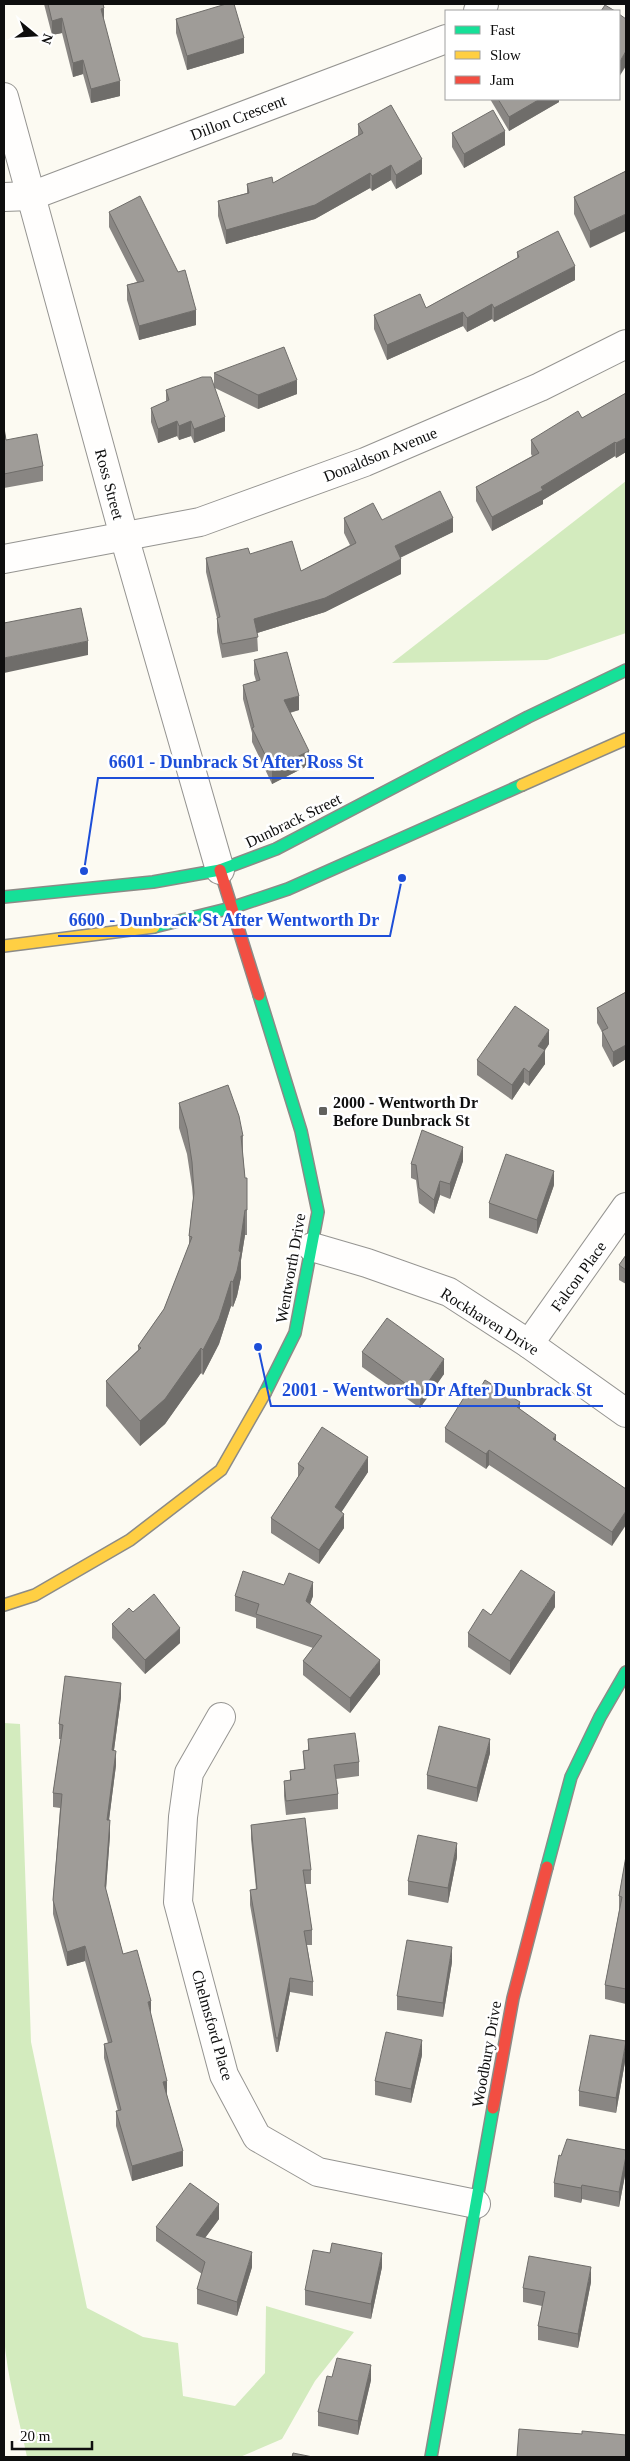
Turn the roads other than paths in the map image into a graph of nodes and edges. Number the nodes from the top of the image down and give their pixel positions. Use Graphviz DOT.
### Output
graph roads {
  1 [pos="445,38"];
  2 [pos="4,98"];
  3 [pos="31,196"];
  4 [pos="4,197"];
  5 [pos="626,344"];
  6 [pos="124,536"];
  7 [pos="4,559"];
  8 [pos="626,670"];
  9 [pos="626,739"];
  10 [pos="220,870"];
  11 [pos="4,897"];
  12 [pos="231,908"];
  13 [pos="4,946"];
  14 [pos="626,1208"];
  15 [pos="312,1248"];
  16 [pos="529,1344"];
  17 [pos="626,1412"];
  18 [pos="4,1605"];
  19 [pos="626,1672"];
  20 [pos="221,1717"];
  21 [pos="476,2204"];
  22 [pos="431,2457"];
  1 -- 3 [label="street, Dillon Crescent"];
  2 -- 3 [label="street, Ross Street"];
  3 -- 4 [label="street, Dillon Crescent"];
  3 -- 6 [label="street, Ross Street"];
  5 -- 6 [label="street, Donaldson Avenue"];
  6 -- 7 [label="street, Donaldson Avenue"];
  6 -- 10 [label="street, Ross Street"];
  8 -- 10 [label="street, Dunbrack Street"];
  9 -- 12 [label="street"];
  10 -- 11 [label="street, Dunbrack Street"];
  10 -- 12 [label="street, Wentworth Drive"];
  12 -- 13 [label="street"];
  12 -- 15 [label="street, Wentworth Drive"];
  14 -- 16 [label="street, Falcon Place"];
  15 -- 16 [label="street, Rockhaven Drive"];
  15 -- 18 [label="street, Wentworth Drive"];
  16 -- 17 [label="street, Rockhaven Drive"];
  19 -- 21 [label="street, Woodbury Drive"];
  20 -- 21 [label="street, Chelmsford Place"];
  21 -- 22 [label="street, Woodbury Drive"];
}
